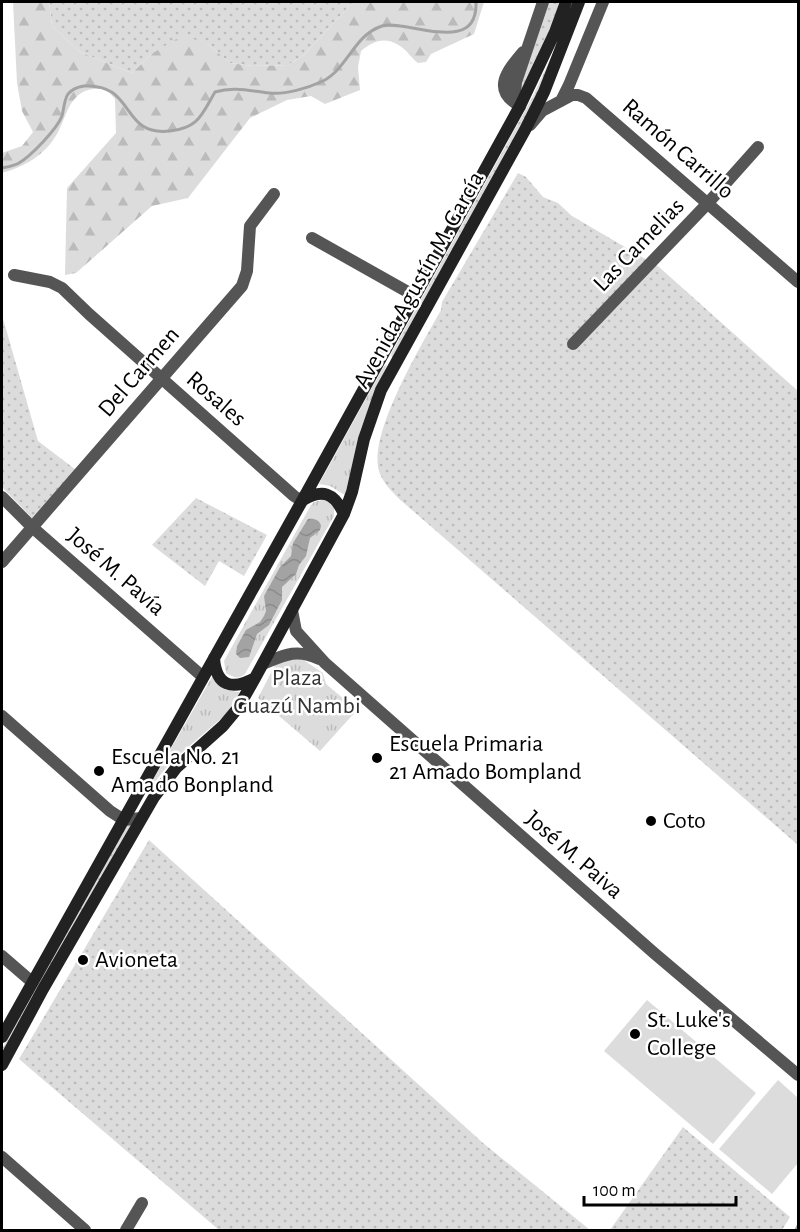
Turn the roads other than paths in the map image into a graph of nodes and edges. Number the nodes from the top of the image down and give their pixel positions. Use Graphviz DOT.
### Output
graph roads {
  1 [pos="543,2"];
  2 [pos="566,2"];
  3 [pos="579,2"];
  4 [pos="603,2"];
  5 [pos="561,101"];
  6 [pos="520,106"];
  7 [pos="525,130"];
  8 [pos="758,147"];
  9 [pos="274,194"];
  10 [pos="708,203"];
  11 [pos="312,238"];
  12 [pos="14,275"];
  13 [pos="798,282"];
  14 [pos="415,296"];
  15 [pos="573,344"];
  16 [pos="161,379"];
  17 [pos="2,497"];
  18 [pos="302,501"];
  19 [pos="344,514"];
  20 [pos="32,527"];
  21 [pos="2,562"];
  22 [pos="292,610"];
  23 [pos="214,658"];
  24 [pos="325,663"];
  25 [pos="263,664"];
  26 [pos="203,677"];
  27 [pos="255,678"];
  28 [pos="2,716"];
  29 [pos="141,818"];
  30 [pos="124,820"];
  31 [pos="2,956"];
  32 [pos="32,982"];
  33 [pos="2,1037"];
  34 [pos="2,1065"];
  35 [pos="798,1075"];
  36 [pos="2,1157"];
  37 [pos="142,1203"];
  38 [pos="85,1230"];
  39 [pos="126,1230"];
  1 -- 6 [label="street"];
  2 -- 6 [label="main road, Avenida Agustín M. García"];
  3 -- 7 [label="main road, Avenida Agustín M. García"];
  4 -- 5 [label="street"];
  5 -- 7 [label="street"];
  5 -- 10 [label="street, Ramón Carrillo"];
  6 -- 14 [label="main road, Avenida Agustín M. García"];
  7 -- 19 [label="main road, Avenida Agustín M. García"];
  8 -- 10 [label="street, Las Camelias"];
  9 -- 16 [label="street, Del Carmen"];
  10 -- 13 [label="street, Ramón Carrillo"];
  10 -- 15 [label="street, Las Camelias"];
  11 -- 14 [label="street"];
  12 -- 16 [label="street, Rosales"];
  14 -- 18 [label="main road, Avenida Agustín M. García"];
  16 -- 18 [label="street, Rosales"];
  16 -- 20 [label="street, Del Carmen"];
  17 -- 20 [label="street, José M. Pavía"];
  18 -- 19 [label="main road"];
  18 -- 23 [label="main road, Avenida Agustín M. García"];
  19 -- 22 [label="main road, Avenida Agustín M. García"];
  20 -- 21 [label="street, Del Carmen"];
  20 -- 26 [label="street, José M. Pavía"];
  22 -- 24 [label="street"];
  22 -- 25 [label="main road, Avenida Agustín M. García"];
  23 -- 26 [label="main road, Avenida Agustín M. García"];
  23 -- 27 [label="main road"];
  24 -- 25 [label="street"];
  24 -- 35 [label="street, José M. Paiva"];
  25 -- 27 [label="main road, Avenida Agustín M. García"];
  26 -- 30 [label="main road, Avenida Agustín M. García"];
  27 -- 29 [label="main road, Avenida Agustín M. García"];
  28 -- 30 [label="street"];
  29 -- 30 [label="street"];
  29 -- 34 [label="main road, Avenida Agustín M. García"];
  30 -- 32 [label="main road, Avenida Agustín M. García"];
  31 -- 32 [label="street"];
  32 -- 33 [label="main road, Avenida Agustín M. García"];
  36 -- 38 [label="street"];
  37 -- 39 [label="street"];
}
